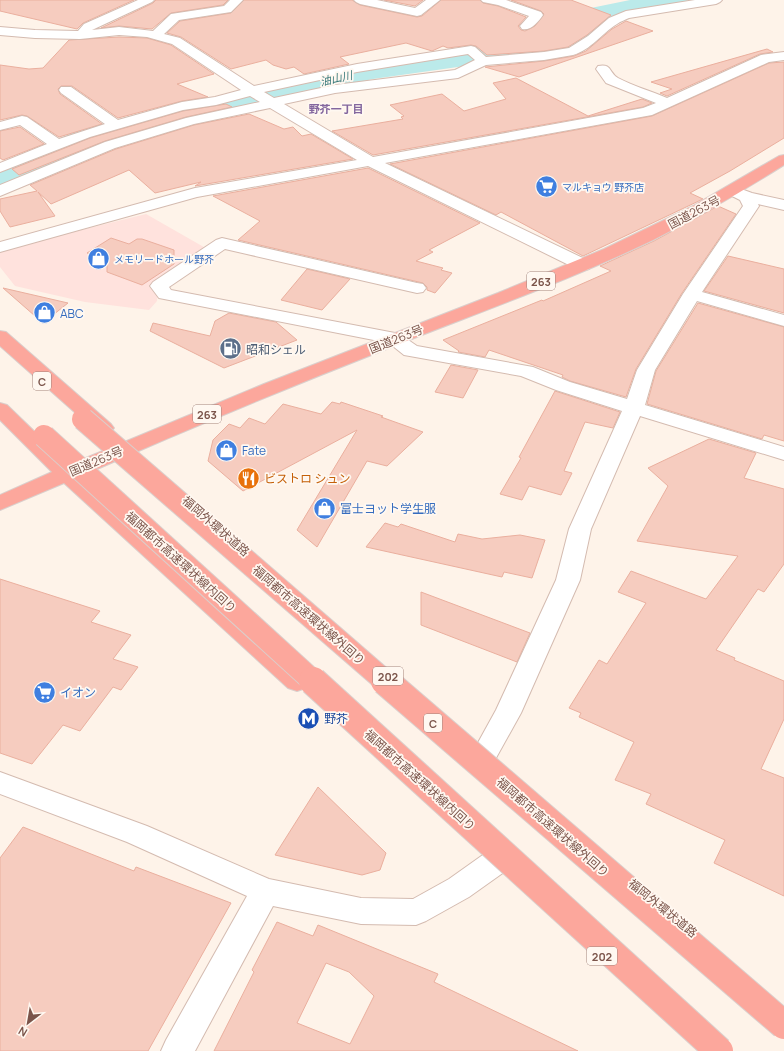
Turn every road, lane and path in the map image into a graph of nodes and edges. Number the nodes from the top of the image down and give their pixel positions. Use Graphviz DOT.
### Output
graph roads {
  1 [pos="148,0"];
  2 [pos="237,0"];
  3 [pos="360,0"];
  4 [pos="434,0"];
  5 [pos="487,0"];
  6 [pos="716,0"];
  7 [pos="502,1"];
  8 [pos="526,26"];
  9 [pos="0,31"];
  10 [pos="80,35"];
  11 [pos="156,35"];
  12 [pos="784,56"];
  13 [pos="483,61"];
  14 [pos="603,69"];
  15 [pos="66,90"];
  16 [pos="252,91"];
  17 [pos="668,103"];
  18 [pos="273,104"];
  19 [pos="115,124"];
  20 [pos="0,126"];
  21 [pos="57,144"];
  22 [pos="784,159"];
  23 [pos="373,163"];
  24 [pos="0,168"];
  25 [pos="0,190"];
  26 [pos="740,194"];
  27 [pos="784,205"];
  28 [pos="0,247"];
  29 [pos="584,265"];
  30 [pos="417,288"];
  31 [pos="692,294"];
  32 [pos="784,322"];
  33 [pos="0,336"];
  34 [pos="395,339"];
  35 [pos="0,342"];
  36 [pos="0,393"];
  37 [pos="634,407"];
  38 [pos="0,410"];
  39 [pos="126,448"];
  40 [pos="784,454"];
  41 [pos="66,474"];
  42 [pos="0,503"];
  43 [pos="482,759"];
  44 [pos="0,783"];
  45 [pos="497,861"];
  46 [pos="266,891"];
  47 [pos="784,1006"];
  48 [pos="784,1025"];
  49 [pos="177,1051"];
  50 [pos="706,1051"];
  51 [pos="719,1051"];
  1 -- 10 [label="street"];
  2 -- 11 [label="street"];
  3 -- 4 [label="street"];
  5 -- 7 [label="street"];
  6 -- 13 [label="street"];
  7 -- 8 [label="street"];
  9 -- 10 [label="street"];
  10 -- 11 [label="street"];
  11 -- 16 [label="street"];
  12 -- 17 [label="street"];
  13 -- 16 [label="street"];
  13 -- 18 [label="street"];
  14 -- 17 [label="street"];
  15 -- 19 [label="street"];
  16 -- 18 [label="street"];
  16 -- 19 [label="street"];
  17 -- 23 [label="street"];
  18 -- 23 [label="street"];
  18 -- 25 [label="street"];
  19 -- 21 [label="street"];
  20 -- 21 [label="street"];
  21 -- 24 [label="street"];
  22 -- 26 [label="highway, 国道263号 / 263"];
  23 -- 28 [label="street"];
  23 -- 29 [label="street"];
  26 -- 27 [label="street"];
  26 -- 29 [label="highway, 国道263号 / 263"];
  26 -- 31 [label="street"];
  29 -- 34 [label="highway, 国道263号 / 263"];
  30 -- 34 [label="street"];
  31 -- 32 [label="street"];
  31 -- 37 [label="street"];
  33 -- 39 [label="highway, 福岡外環状道路 / 202"];
  34 -- 37 [label="street"];
  34 -- 39 [label="highway, 国道263号 / 263"];
  35 -- 48 [label="highway, 福岡都市高速環状線外回り / C, bridge"];
  36 -- 51 [label="highway, 福岡都市高速環状線内回り, bridge"];
  37 -- 40 [label="street"];
  37 -- 43 [label="street"];
  38 -- 41 [label="highway, 202"];
  39 -- 41 [label="highway, 国道263号 / 263"];
  39 -- 43 [label="highway, 福岡外環状道路 / 202"];
  41 -- 42 [label="highway, 国道263号 / 263"];
  41 -- 45 [label="highway, 202"];
  43 -- 47 [label="highway, 福岡外環状道路 / 202"];
  44 -- 46 [label="street"];
  45 -- 46 [label="street"];
  45 -- 50 [label="highway, 202"];
  46 -- 49 [label="street"];
}
